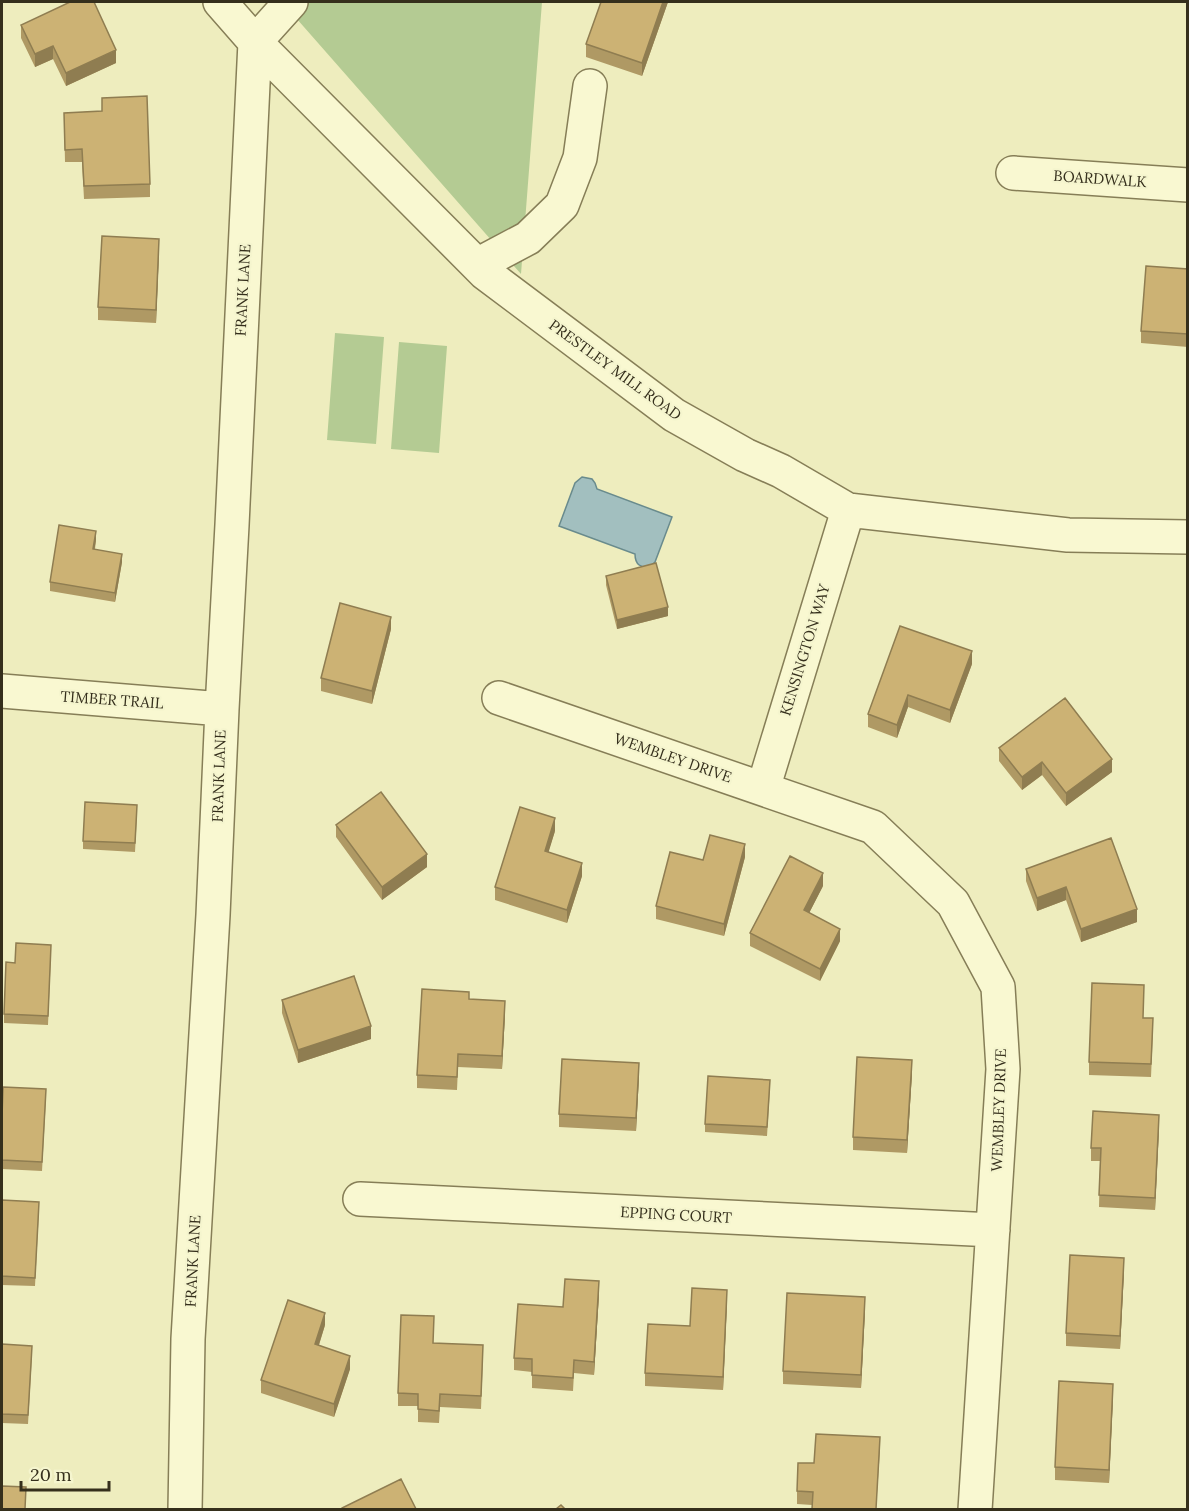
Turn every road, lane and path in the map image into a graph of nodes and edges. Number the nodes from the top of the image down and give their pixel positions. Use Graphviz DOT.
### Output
graph roads {
  1 [pos="220,2"];
  2 [pos="291,2"];
  3 [pos="255,42"];
  4 [pos="590,86"];
  5 [pos="1013,173"];
  6 [pos="1188,185"];
  7 [pos="477,265"];
  8 [pos="848,510"];
  9 [pos="1188,537"];
  10 [pos="2,691"];
  11 [pos="499,698"];
  12 [pos="222,709"];
  13 [pos="763,789"];
  14 [pos="360,1199"];
  15 [pos="993,1230"];
  16 [pos="185,1509"];
  17 [pos="975,1509"];
  1 -- 3 [label="street, PRESTLEY MILL ROAD"];
  2 -- 3 [label="street"];
  3 -- 7 [label="street, PRESTLEY MILL ROAD"];
  3 -- 12 [label="street, FRANK LANE"];
  4 -- 7 [label="street"];
  5 -- 6 [label="street, BOARDWALK"];
  7 -- 8 [label="street, PRESTLEY MILL ROAD"];
  8 -- 9 [label="street, PRESTLEY MILL ROAD"];
  8 -- 13 [label="street, KENSINGTON WAY"];
  10 -- 12 [label="street, TIMBER TRAIL"];
  11 -- 13 [label="street, WEMBLEY DRIVE"];
  12 -- 16 [label="street, FRANK LANE"];
  13 -- 15 [label="street, WEMBLEY DRIVE"];
  14 -- 15 [label="street, EPPING COURT"];
  15 -- 17 [label="street, WEMBLEY DRIVE"];
}
